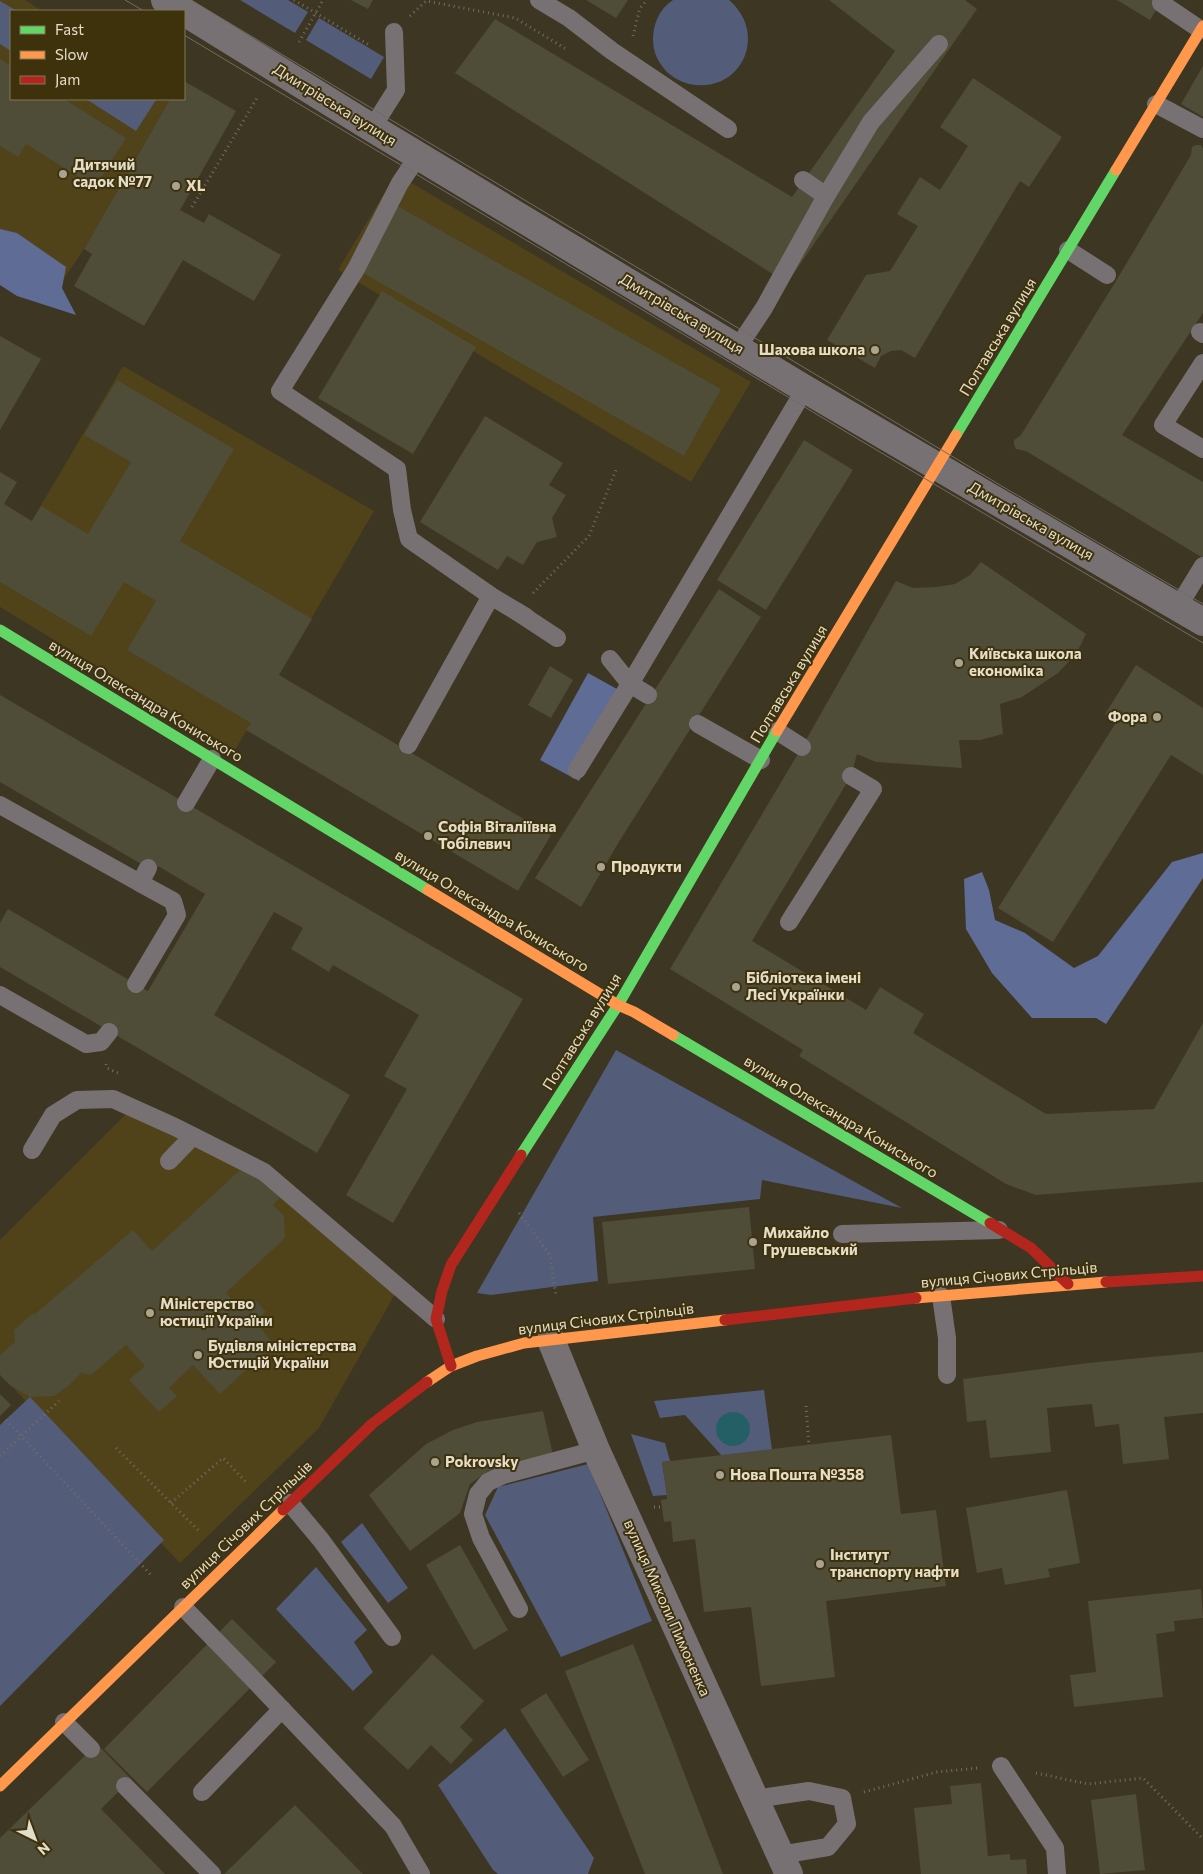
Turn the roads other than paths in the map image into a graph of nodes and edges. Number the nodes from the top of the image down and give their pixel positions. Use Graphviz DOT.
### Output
graph roads {
  1 [pos="539,0"];
  2 [pos="177,3"];
  3 [pos="1161,3"];
  4 [pos="1202,28"];
  5 [pos="394,32"];
  6 [pos="939,44"];
  7 [pos="1156,104"];
  8 [pos="372,128"];
  9 [pos="728,129"];
  10 [pos="1203,129"];
  11 [pos="418,156"];
  12 [pos="803,180"];
  13 [pos="826,196"];
  14 [pos="1068,250"];
  15 [pos="1106,275"];
  16 [pos="738,347"];
  17 [pos="1203,363"];
  18 [pos="805,389"];
  19 [pos="1203,449"];
  20 [pos="937,466"];
  21 [pos="1203,566"];
  22 [pos="490,596"];
  23 [pos="1178,607"];
  24 [pos="1203,622"];
  25 [pos="0,630"];
  26 [pos="557,638"];
  27 [pos="610,659"];
  28 [pos="630,684"];
  29 [pos="648,695"];
  30 [pos="698,724"];
  31 [pos="777,731"];
  32 [pos="408,744"];
  33 [pos="802,747"];
  34 [pos="212,759"];
  35 [pos="761,760"];
  36 [pos="577,770"];
  37 [pos="851,776"];
  38 [pos="186,803"];
  39 [pos="0,805"];
  40 [pos="789,922"];
  41 [pos="136,984"];
  42 [pos="0,995"];
  43 [pos="618,1005"];
  44 [pos="109,1032"];
  45 [pos="192,1136"];
  46 [pos="32,1150"];
  47 [pos="169,1161"];
  48 [pos="1002,1230"];
  49 [pos="842,1234"];
  50 [pos="1203,1276"];
  51 [pos="1068,1284"];
  52 [pos="940,1296"];
  53 [pos="436,1319"];
  54 [pos="551,1340"];
  55 [pos="451,1366"];
  56 [pos="947,1374"];
  57 [pos="596,1450"];
  58 [pos="290,1503"];
  59 [pos="183,1607"];
  60 [pos="519,1609"];
  61 [pos="392,1638"];
  62 [pos="282,1709"];
  63 [pos="64,1722"];
  64 [pos="92,1749"];
  65 [pos="1001,1766"];
  66 [pos="0,1786"];
  67 [pos="125,1786"];
  68 [pos="202,1792"];
  69 [pos="755,1801"];
  70 [pos="784,1865"];
  71 [pos="212,1874"];
  72 [pos="421,1874"];
  73 [pos="1057,1874"];
  1 -- 9 [label="lane"];
  2 -- 8 [label="street, Дмитрівська вулиця"];
  3 -- 4 [label="lane"];
  4 -- 7 [label="street, Полтавська вулиця"];
  5 -- 8 [label="lane"];
  6 -- 13 [label="lane"];
  7 -- 10 [label="lane"];
  7 -- 14 [label="street, Полтавська вулиця"];
  8 -- 11 [label="street, Дмитрівська вулиця"];
  11 -- 16 [label="street, Дмитрівська вулиця"];
  11 -- 22 [label="lane"];
  12 -- 13 [label="lane"];
  13 -- 16 [label="lane"];
  14 -- 15 [label="lane"];
  14 -- 20 [label="street, Полтавська вулиця"];
  16 -- 18 [label="street, Дмитрівська вулиця"];
  17 -- 19 [label="lane"];
  18 -- 20 [label="street, Дмитрівська вулиця"];
  18 -- 28 [label="lane"];
  20 -- 23 [label="street, Дмитрівська вулиця"];
  20 -- 31 [label="street, Полтавська вулиця"];
  21 -- 23 [label="lane"];
  22 -- 26 [label="lane"];
  22 -- 32 [label="lane"];
  23 -- 24 [label="street, Дмитрівська вулиця"];
  25 -- 34 [label="street, вулиця Олександра Кониського"];
  27 -- 28 [label="lane"];
  28 -- 29 [label="lane"];
  28 -- 36 [label="lane"];
  30 -- 35 [label="lane"];
  31 -- 33 [label="lane"];
  31 -- 35 [label="street, Полтавська вулиця"];
  34 -- 38 [label="lane"];
  34 -- 43 [label="street, вулиця Олександра Кониського"];
  35 -- 43 [label="street, Полтавська вулиця"];
  37 -- 40 [label="lane"];
  39 -- 41 [label="lane"];
  42 -- 44 [label="lane"];
  43 -- 48 [label="street, вулиця Олександра Кониського"];
  43 -- 53 [label="street, Полтавська вулиця"];
  45 -- 46 [label="lane"];
  45 -- 47 [label="lane"];
  45 -- 53 [label="lane"];
  48 -- 49 [label="lane"];
  48 -- 51 [label="street, вулиця Олександра Кониського"];
  50 -- 51 [label="street, вулиця Січових Стрільців"];
  51 -- 52 [label="street, вулиця Січових Стрільців"];
  52 -- 54 [label="street, вулиця Січових Стрільців"];
  52 -- 56 [label="lane"];
  53 -- 55 [label="street, Полтавська вулиця"];
  54 -- 55 [label="street, вулиця Січових Стрільців"];
  54 -- 57 [label="street, вулиця Миколи Пимоненка"];
  55 -- 58 [label="street, вулиця Січових Стрільців"];
  57 -- 60 [label="lane"];
  57 -- 69 [label="street, вулиця Миколи Пимоненка"];
  58 -- 59 [label="street, вулиця Січових Стрільців"];
  58 -- 61 [label="lane"];
  59 -- 62 [label="lane"];
  59 -- 63 [label="street, вулиця Січових Стрільців"];
  62 -- 68 [label="lane"];
  62 -- 72 [label="lane"];
  63 -- 64 [label="lane"];
  63 -- 66 [label="street, вулиця Січових Стрільців"];
  65 -- 73 [label="lane"];
  67 -- 71 [label="lane"];
  69 -- 70 [label="street, вулиця Миколи Пимоненка"];
  69 -- 70 [label="lane"];
}
